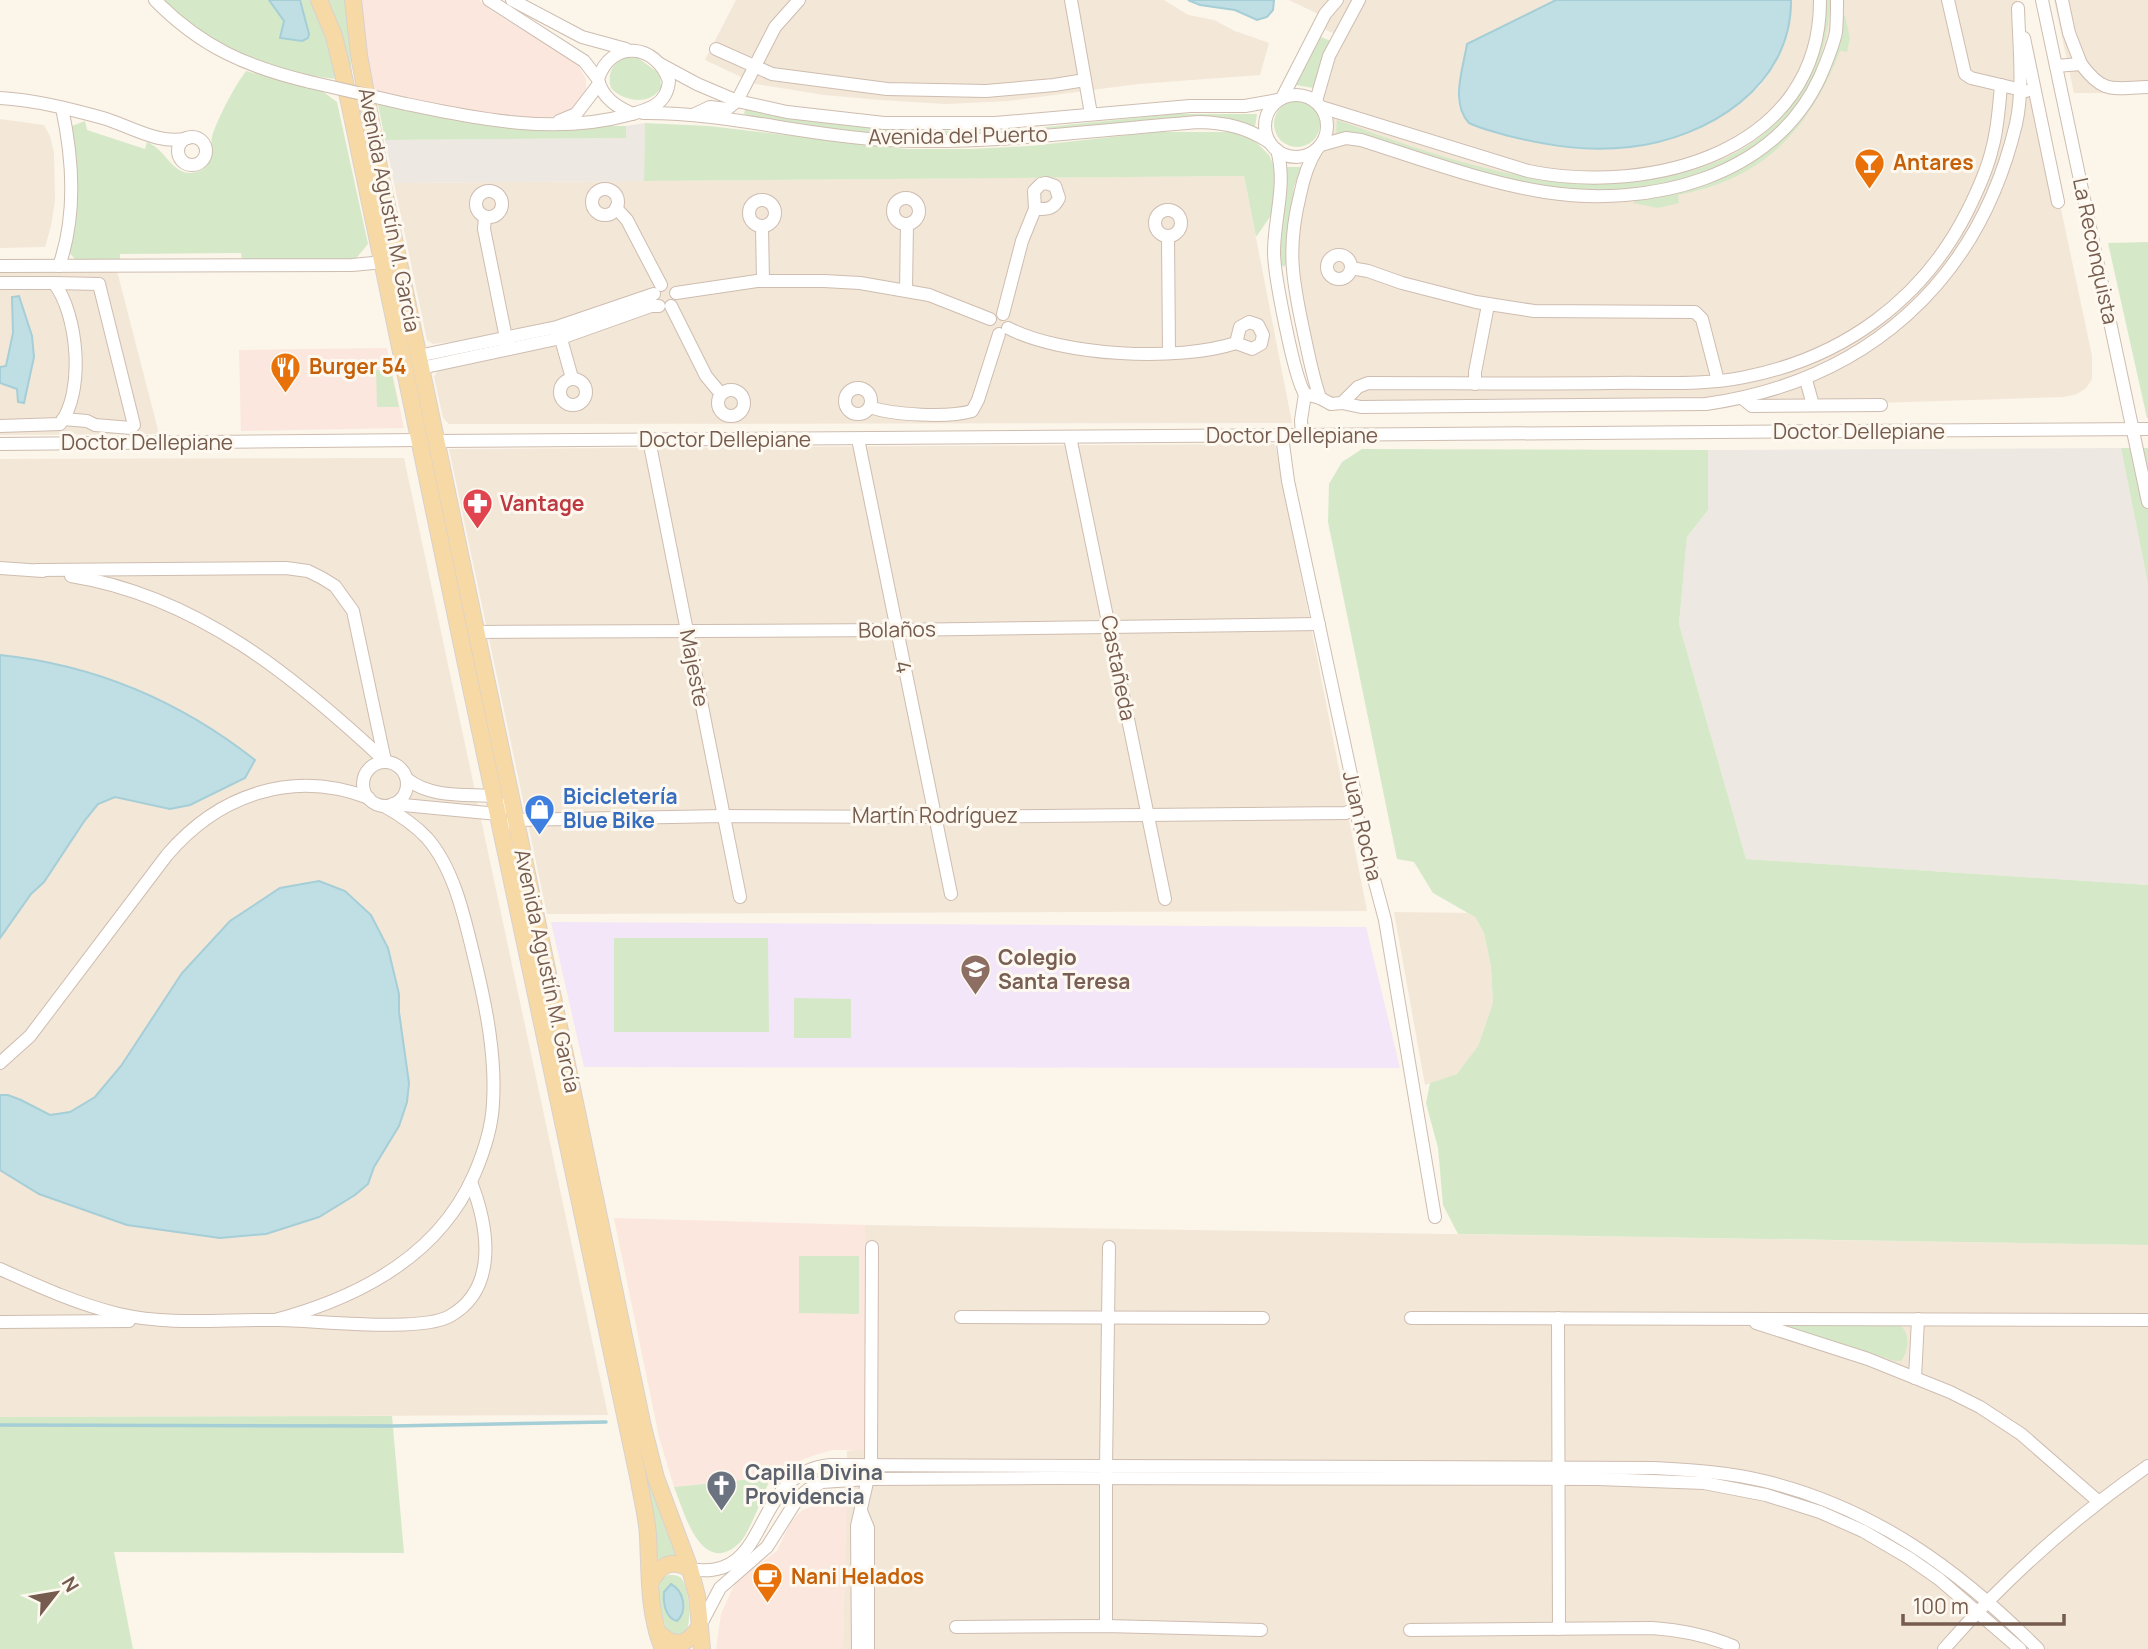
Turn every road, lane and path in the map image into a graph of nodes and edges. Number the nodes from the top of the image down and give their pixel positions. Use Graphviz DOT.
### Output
graph roads {
  1 [pos="155,0"];
  2 [pos="319,0"];
  3 [pos="353,0"];
  4 [pos="489,0"];
  5 [pos="512,0"];
  6 [pos="799,0"];
  7 [pos="1071,0"];
  8 [pos="1359,0"];
  9 [pos="1820,0"];
  10 [pos="1837,0"];
  11 [pos="1948,0"];
  12 [pos="2042,0"];
  13 [pos="2062,0"];
  14 [pos="1332,2"];
  15 [pos="2017,4"];
  16 [pos="1347,20"];
  17 [pos="716,49"];
  18 [pos="630,50"];
  19 [pos="660,64"];
  20 [pos="2081,64"];
  21 [pos="753,66"];
  22 [pos="2056,66"];
  23 [pos="1084,80"];
  24 [pos="598,82"];
  25 [pos="2001,85"];
  26 [pos="2148,87"];
  27 [pos="2019,89"];
  28 [pos="2037,93"];
  29 [pos="0,98"];
  30 [pos="1280,99"];
  31 [pos="737,101"];
  32 [pos="1319,104"];
  33 [pos="62,108"];
  34 [pos="638,113"];
  35 [pos="695,114"];
  36 [pos="1091,114"];
  37 [pos="2016,122"];
  38 [pos="2043,122"];
  39 [pos="553,123"];
  40 [pos="188,138"];
  41 [pos="164,139"];
  42 [pos="1273,146"];
  43 [pos="1319,147"];
  44 [pos="179,155"];
  45 [pos="2058,202"];
  46 [pos="617,208"];
  47 [pos="1035,209"];
  48 [pos="485,217"];
  49 [pos="907,224"];
  50 [pos="762,227"];
  51 [pos="1168,236"];
  52 [pos="384,262"];
  53 [pos="59,265"];
  54 [pos="0,266"];
  55 [pos="1351,268"];
  56 [pos="1292,269"];
  57 [pos="1276,271"];
  58 [pos="763,281"];
  59 [pos="0,283"];
  60 [pos="54,283"];
  61 [pos="906,290"];
  62 [pos="664,297"];
  63 [pos="1488,305"];
  64 [pos="1003,314"];
  65 [pos="989,319"];
  66 [pos="1003,331"];
  67 [pos="559,332"];
  68 [pos="507,343"];
  69 [pos="1236,344"];
  70 [pos="1169,352"];
  71 [pos="419,362"];
  72 [pos="572,378"];
  73 [pos="1805,380"];
  74 [pos="1718,381"];
  75 [pos="1472,384"];
  76 [pos="721,394"];
  77 [pos="1305,394"];
  78 [pos="1320,398"];
  79 [pos="1737,399"];
  80 [pos="1342,403"];
  81 [pos="1713,403"];
  82 [pos="1461,405"];
  83 [pos="1479,405"];
  84 [pos="1813,405"];
  85 [pos="1881,405"];
  86 [pos="870,407"];
  87 [pos="63,419"];
  88 [pos="0,426"];
  89 [pos="2133,429"];
  90 [pos="2148,429"];
  91 [pos="1282,436"];
  92 [pos="1302,436"];
  93 [pos="1070,437"];
  94 [pos="858,439"];
  95 [pos="420,440"];
  96 [pos="649,440"];
  97 [pos="437,441"];
  98 [pos="0,444"];
  99 [pos="2148,502"];
  100 [pos="0,568"];
  101 [pos="37,570"];
  102 [pos="141,570"];
  103 [pos="135,592"];
  104 [pos="1319,624"];
  105 [pos="1110,628"];
  106 [pos="896,630"];
  107 [pos="476,632"];
  108 [pos="688,632"];
  109 [pos="378,725"];
  110 [pos="357,735"];
  111 [pos="385,761"];
  112 [pos="407,779"];
  113 [pos="464,794"];
  114 [pos="369,798"];
  115 [pos="502,798"];
  116 [pos="389,805"];
  117 [pos="1355,808"];
  118 [pos="464,811"];
  119 [pos="498,814"];
  120 [pos="1147,814"];
  121 [pos="723,816"];
  122 [pos="935,817"];
  123 [pos="514,820"];
  124 [pos="501,831"];
  125 [pos="951,894"];
  126 [pos="740,897"];
  127 [pos="1166,899"];
  128 [pos="0,1063"];
  129 [pos="471,1182"];
  130 [pos="1435,1217"];
  131 [pos="872,1247"];
  132 [pos="1109,1247"];
  133 [pos="0,1269"];
  134 [pos="71,1299"];
  135 [pos="341,1299"];
  136 [pos="961,1317"];
  137 [pos="1108,1317"];
  138 [pos="1263,1318"];
  139 [pos="1411,1318"];
  140 [pos="1558,1318"];
  141 [pos="1918,1319"];
  142 [pos="275,1320"];
  143 [pos="1746,1320"];
  144 [pos="2148,1320"];
  145 [pos="67,1321"];
  146 [pos="155,1321"];
  147 [pos="0,1322"];
  148 [pos="347,1323"];
  149 [pos="1914,1378"];
  150 [pos="871,1465"];
  151 [pos="2148,1466"];
  152 [pos="1106,1473"];
  153 [pos="1558,1474"];
  154 [pos="868,1479"];
  155 [pos="781,1490"];
  156 [pos="795,1502"];
  157 [pos="2099,1502"];
  158 [pos="861,1509"];
  159 [pos="741,1562"];
  160 [pos="690,1569"];
  161 [pos="650,1584"];
  162 [pos="1987,1601"];
  163 [pos="1977,1611"];
  164 [pos="700,1626"];
  165 [pos="1106,1626"];
  166 [pos="956,1627"];
  167 [pos="1559,1629"];
  168 [pos="655,1630"];
  169 [pos="1261,1630"];
  170 [pos="1410,1630"];
  171 [pos="1733,1646"];
  172 [pos="663,1649"];
  173 [pos="702,1649"];
  174 [pos="858,1649"];
  175 [pos="869,1649"];
  176 [pos="1944,1649"];
  177 [pos="2020,1649"];
  178 [pos="2038,1649"];
  1 -- 39 [label="street, Avenida del Puerto, bridge"];
  2 -- 52 [label="main road, Avenida Agustín M. García"];
  3 -- 71 [label="main road, Avenida Agustín M. García"];
  4 -- 24 [label="street"];
  5 -- 18 [label="street"];
  6 -- 21 [label="street"];
  7 -- 23 [label="street"];
  8 -- 16 [label="street"];
  9 -- 32 [label="street"];
  10 -- 43 [label="street"];
  11 -- 25 [label="street"];
  12 -- 22 [label="street, La Reconquista"];
  13 -- 20 [label="street"];
  14 -- 16 [label="street"];
  14 -- 30 [label="street"];
  15 -- 27 [label="street"];
  15 -- 28 [label="street"];
  16 -- 32 [label="street"];
  17 -- 21 [label="street"];
  18 -- 19 [label="street"];
  18 -- 24 [label="street"];
  19 -- 31 [label="street, Avenida del Puerto"];
  19 -- 34 [label="street"];
  20 -- 22 [label="street"];
  20 -- 26 [label="street"];
  21 -- 23 [label="street"];
  21 -- 31 [label="street"];
  22 -- 89 [label="street, La Reconquista"];
  23 -- 36 [label="street"];
  24 -- 34 [label="street"];
  24 -- 39 [label="street"];
  25 -- 27 [label="street"];
  25 -- 74 [label="street"];
  27 -- 28 [label="street"];
  27 -- 37 [label="street"];
  28 -- 38 [label="street"];
  29 -- 33 [label="street"];
  30 -- 32 [label="street"];
  30 -- 36 [label="street, Avenida del Puerto"];
  30 -- 42 [label="street"];
  31 -- 35 [label="street"];
  31 -- 36 [label="street, Avenida del Puerto"];
  32 -- 43 [label="street"];
  33 -- 41 [label="street"];
  33 -- 53 [label="street"];
  34 -- 35 [label="street, Avenida del Puerto"];
  34 -- 39 [label="street, Avenida del Puerto"];
  35 -- 42 [label="street, Avenida del Puerto"];
  37 -- 38 [label="street"];
  37 -- 73 [label="street"];
  38 -- 45 [label="street"];
  40 -- 41 [label="street"];
  40 -- 44 [label="street"];
  40 -- 44 [label="street"];
  41 -- 44 [label="street"];
  42 -- 43 [label="street"];
  42 -- 57 [label="street"];
  43 -- 56 [label="street"];
  46 -- 62 [label="street"];
  47 -- 64 [label="street"];
  48 -- 68 [label="street"];
  49 -- 61 [label="street"];
  50 -- 58 [label="street"];
  51 -- 70 [label="street"];
  52 -- 53 [label="street"];
  52 -- 95 [label="main road, Avenida Agustín M. García"];
  53 -- 54 [label="street"];
  55 -- 63 [label="street"];
  56 -- 57 [label="street"];
  56 -- 78 [label="street"];
  57 -- 77 [label="street"];
  58 -- 61 [label="street"];
  58 -- 62 [label="street"];
  59 -- 60 [label="street"];
  60 -- 87 [label="street"];
  60 -- 87 [label="street"];
  61 -- 65 [label="street"];
  62 -- 67 [label="street"];
  62 -- 76 [label="street"];
  63 -- 74 [label="street"];
  63 -- 75 [label="street"];
  64 -- 65 [label="street"];
  64 -- 66 [label="street"];
  65 -- 66 [label="street"];
  66 -- 70 [label="street"];
  66 -- 86 [label="street"];
  67 -- 68 [label="street"];
  67 -- 72 [label="street"];
  68 -- 71 [label="street"];
  69 -- 70 [label="street"];
  71 -- 97 [label="main road, Avenida Agustín M. García"];
  73 -- 79 [label="street"];
  73 -- 84 [label="street"];
  74 -- 75 [label="street"];
  74 -- 79 [label="street"];
  74 -- 81 [label="street"];
  75 -- 80 [label="street"];
  75 -- 82 [label="street"];
  75 -- 83 [label="street"];
  77 -- 78 [label="street"];
  77 -- 92 [label="street"];
  78 -- 80 [label="street"];
  79 -- 81 [label="street"];
  79 -- 84 [label="street"];
  80 -- 82 [label="street"];
  81 -- 83 [label="street"];
  82 -- 83 [label="street"];
  84 -- 85 [label="street"];
  87 -- 88 [label="street"];
  89 -- 90 [label="street, Doctor Dellepiane"];
  89 -- 92 [label="street, Doctor Dellepiane"];
  89 -- 99 [label="street, La Reconquista"];
  91 -- 92 [label="street, Doctor Dellepiane"];
  91 -- 93 [label="street, Doctor Dellepiane"];
  91 -- 104 [label="street, Juan Rocha"];
  93 -- 94 [label="street, Doctor Dellepiane"];
  93 -- 105 [label="street, Castañeda"];
  94 -- 96 [label="street, Doctor Dellepiane"];
  94 -- 106 [label="street, 4"];
  95 -- 98 [label="street, Doctor Dellepiane"];
  95 -- 115 [label="main road, Avenida Agustín M. García"];
  96 -- 97 [label="street, Doctor Dellepiane"];
  96 -- 108 [label="street, Majeste"];
  97 -- 107 [label="main road, Avenida Agustín M. García"];
  100 -- 101 [label="street"];
  101 -- 102 [label="street"];
  101 -- 103 [label="street"];
  102 -- 103 [label="street"];
  102 -- 109 [label="street"];
  103 -- 110 [label="street"];
  104 -- 105 [label="street, Bolaños"];
  104 -- 117 [label="street, Juan Rocha"];
  105 -- 106 [label="street, Bolaños"];
  105 -- 120 [label="street, Castañeda"];
  106 -- 108 [label="street, Bolaños"];
  106 -- 122 [label="street, 4"];
  107 -- 108 [label="street, Bolaños"];
  107 -- 115 [label="main road, Avenida Agustín M. García"];
  108 -- 121 [label="street, Majeste"];
  109 -- 110 [label="street"];
  109 -- 111 [label="street"];
  110 -- 111 [label="street"];
  111 -- 112 [label="street"];
  111 -- 114 [label="street"];
  112 -- 113 [label="street"];
  112 -- 116 [label="street"];
  113 -- 115 [label="street"];
  113 -- 118 [label="street"];
  114 -- 116 [label="street"];
  114 -- 128 [label="street"];
  115 -- 119 [label="main road, Avenida Agustín M. García"];
  115 -- 123 [label="main road, Avenida Agustín M. García"];
  116 -- 118 [label="street"];
  116 -- 129 [label="street"];
  117 -- 120 [label="street, Martín Rodríguez"];
  117 -- 130 [label="street, Juan Rocha"];
  118 -- 119 [label="street"];
  119 -- 124 [label="main road, Avenida Agustín M. García"];
  120 -- 122 [label="street, Martín Rodríguez"];
  120 -- 127 [label="street, Castañeda"];
  121 -- 122 [label="street, Martín Rodríguez"];
  121 -- 123 [label="street, Martín Rodríguez"];
  121 -- 126 [label="street, Majeste"];
  122 -- 125 [label="street, 4"];
  123 -- 124 [label="street"];
  123 -- 160 [label="main road, Avenida Agustín M. García"];
  124 -- 161 [label="main road, Avenida Agustín M. García"];
  129 -- 135 [label="street"];
  129 -- 148 [label="street"];
  131 -- 150 [label="street"];
  132 -- 137 [label="street"];
  133 -- 134 [label="street"];
  134 -- 145 [label="street"];
  134 -- 146 [label="street"];
  135 -- 142 [label="street"];
  135 -- 148 [label="street"];
  136 -- 137 [label="street"];
  137 -- 138 [label="street"];
  137 -- 152 [label="street"];
  139 -- 140 [label="street"];
  140 -- 143 [label="street"];
  140 -- 153 [label="street"];
  141 -- 143 [label="street"];
  141 -- 144 [label="street"];
  141 -- 149 [label="street"];
  142 -- 146 [label="street"];
  142 -- 148 [label="street"];
  143 -- 149 [label="street"];
  145 -- 146 [label="street"];
  145 -- 147 [label="street"];
  149 -- 157 [label="street"];
  150 -- 152 [label="street"];
  150 -- 154 [label="street"];
  150 -- 155 [label="street"];
  151 -- 157 [label="street"];
  152 -- 153 [label="street"];
  152 -- 154 [label="street"];
  152 -- 165 [label="street"];
  153 -- 162 [label="street"];
  153 -- 163 [label="street"];
  153 -- 167 [label="street"];
  154 -- 156 [label="street"];
  154 -- 158 [label="street"];
  155 -- 156 [label="street"];
  155 -- 156 [label="street"];
  155 -- 159 [label="street"];
  156 -- 159 [label="street"];
  157 -- 162 [label="street"];
  158 -- 174 [label="street"];
  158 -- 175 [label="street"];
  159 -- 160 [label="street"];
  159 -- 164 [label="street"];
  160 -- 161 [label="main road"];
  160 -- 164 [label="main road, Avenida Agustín M. García"];
  161 -- 168 [label="main road, Avenida Agustín M. García"];
  162 -- 163 [label="street"];
  162 -- 178 [label="street"];
  163 -- 176 [label="street"];
  163 -- 177 [label="street"];
  164 -- 168 [label="main road"];
  164 -- 173 [label="main road, Avenida Agustín M. García"];
  165 -- 166 [label="street"];
  165 -- 169 [label="street"];
  167 -- 170 [label="street"];
  167 -- 171 [label="street"];
  168 -- 172 [label="main road, Avenida Agustín M. García"];
}
